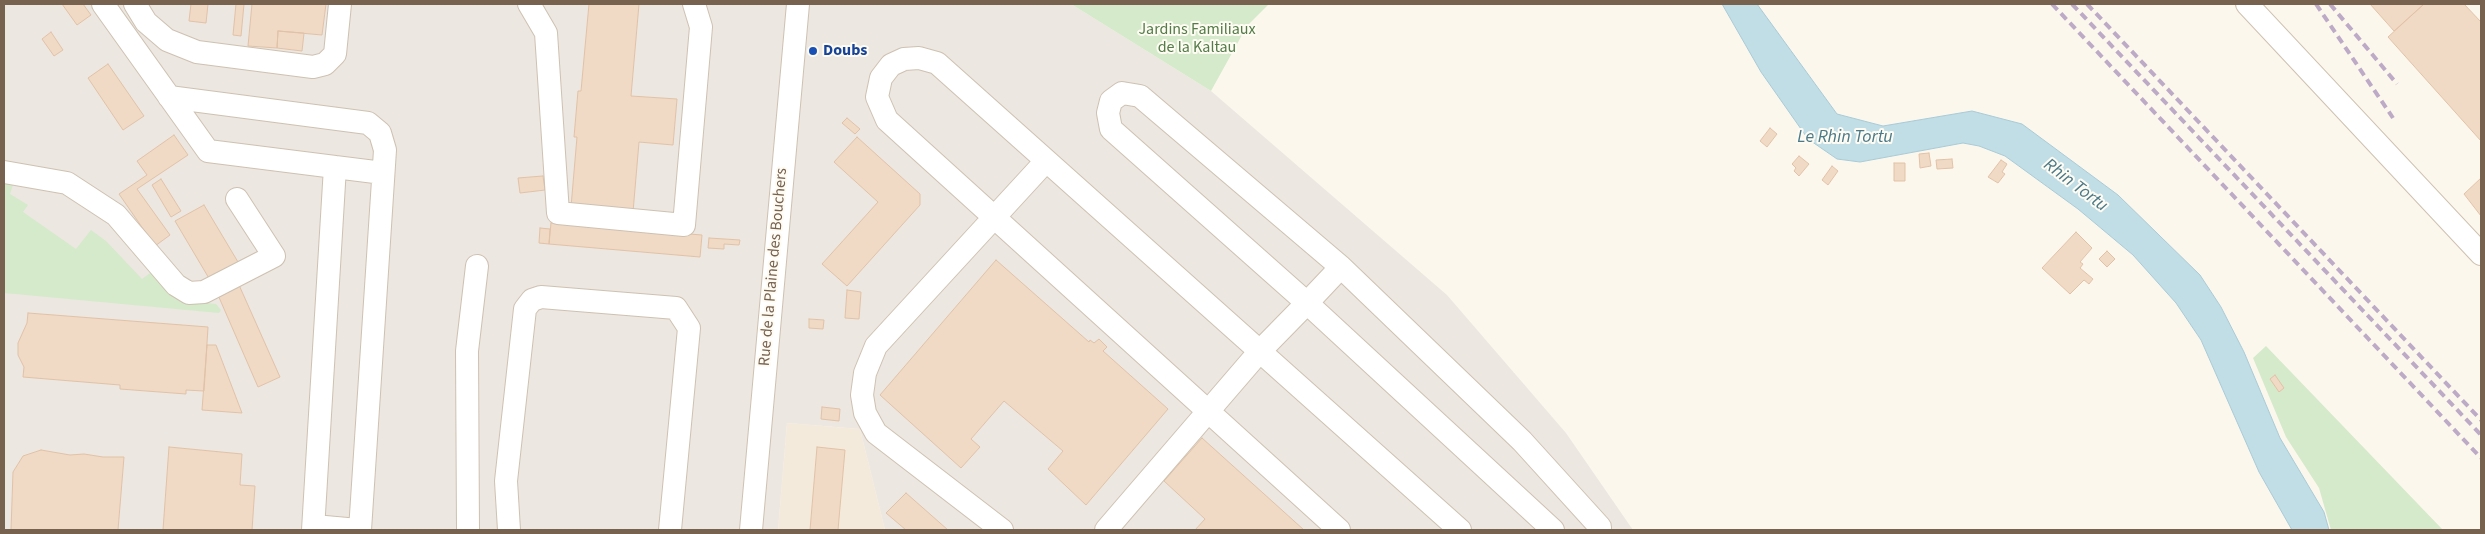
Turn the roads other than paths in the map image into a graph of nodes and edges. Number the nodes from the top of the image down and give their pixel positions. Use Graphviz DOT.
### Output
graph roads {
  1 [pos="103,4"];
  2 [pos="135,4"];
  3 [pos="340,4"];
  4 [pos="529,4"];
  5 [pos="694,4"];
  6 [pos="798,4"];
  7 [pos="2247,4"];
  8 [pos="169,97"];
  9 [pos="1046,161"];
  10 [pos="334,167"];
  11 [pos="4,172"];
  12 [pos="383,173"];
  13 [pos="237,198"];
  14 [pos="995,218"];
  15 [pos="2481,254"];
  16 [pos="477,266"];
  17 [pos="1341,267"];
  18 [pos="1307,302"];
  19 [pos="1260,351"];
  20 [pos="1207,411"];
  21 [pos="313,528"];
  22 [pos="359,530"];
  23 [pos="468,530"];
  24 [pos="509,530"];
  25 [pos="670,530"];
  26 [pos="751,530"];
  27 [pos="1002,530"];
  28 [pos="1106,530"];
  29 [pos="1338,530"];
  30 [pos="1460,530"];
  31 [pos="1553,530"];
  32 [pos="1600,530"];
  1 -- 8 [label="street"];
  2 -- 3 [label="street"];
  4 -- 5 [label="street"];
  6 -- 26 [label="street, Rue de la Plaine des Bouchers"];
  7 -- 15 [label="street"];
  8 -- 10 [label="street"];
  8 -- 12 [label="street"];
  9 -- 14 [label="street"];
  9 -- 14 [label="street"];
  9 -- 19 [label="street"];
  10 -- 12 [label="street"];
  10 -- 21 [label="street"];
  11 -- 13 [label="street"];
  12 -- 22 [label="street"];
  14 -- 20 [label="street"];
  14 -- 27 [label="street"];
  16 -- 23 [label="street"];
  17 -- 18 [label="street"];
  17 -- 18 [label="street"];
  17 -- 32 [label="street"];
  18 -- 19 [label="street"];
  18 -- 31 [label="street"];
  19 -- 20 [label="street"];
  19 -- 30 [label="street"];
  20 -- 28 [label="street"];
  20 -- 29 [label="street"];
  21 -- 22 [label="street"];
  24 -- 25 [label="street"];
}
